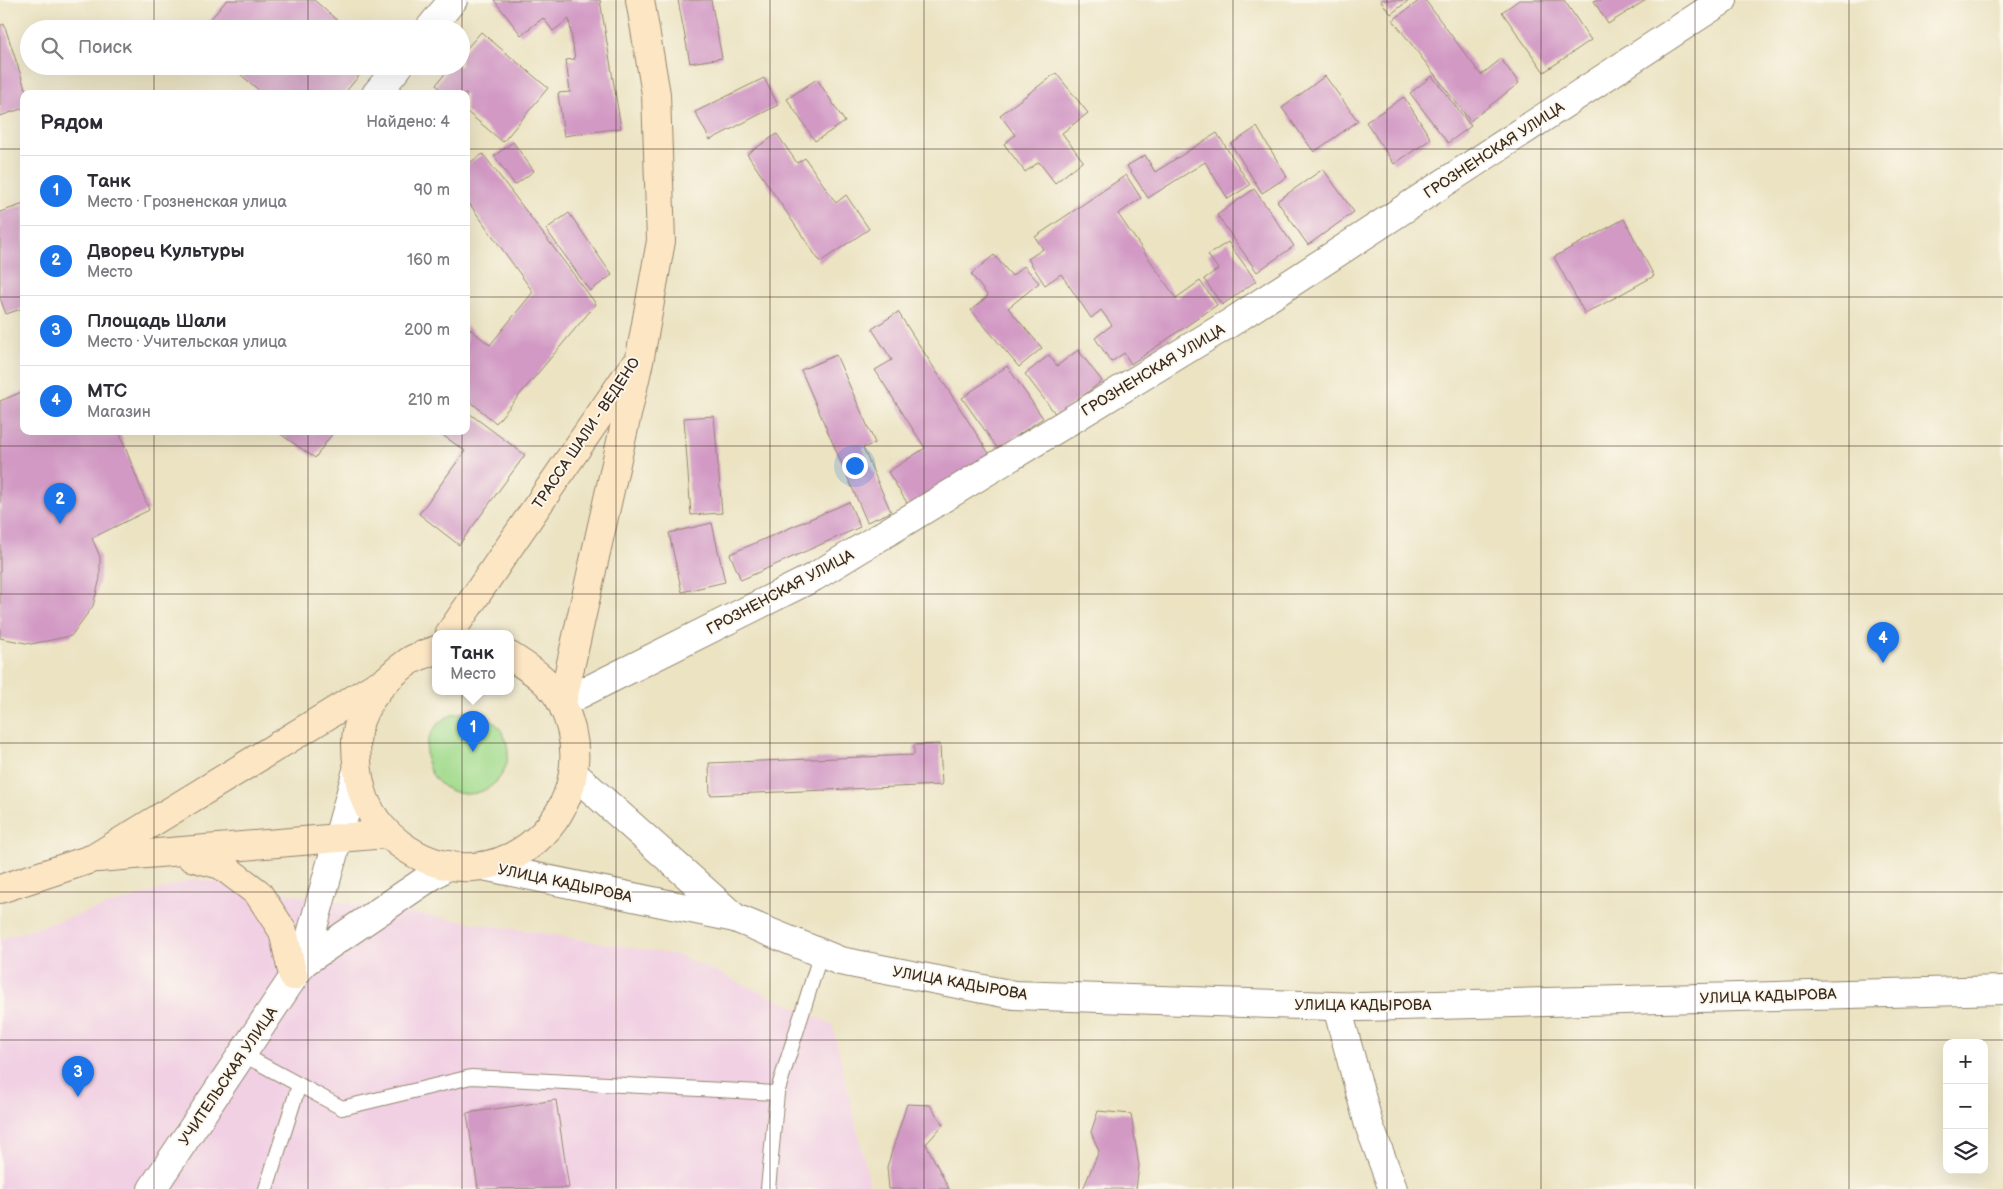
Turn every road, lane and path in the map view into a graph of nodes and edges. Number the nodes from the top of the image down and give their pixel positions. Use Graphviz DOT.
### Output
graph roads {
  1 [pos="453,0"];
  2 [pos="640,0"];
  3 [pos="1724,0"];
  4 [pos="436,20"];
  5 [pos="392,75"];
  6 [pos="379,90"];
  7 [pos="640,356"];
  8 [pos="452,630"];
  9 [pos="432,652"];
  10 [pos="514,659"];
  11 [pos="384,681"];
  12 [pos="562,703"];
  13 [pos="356,774"];
  14 [pos="574,774"];
  15 [pos="387,834"];
  16 [pos="337,838"];
  17 [pos="177,853"];
  18 [pos="94,858"];
  19 [pos="448,865"];
  20 [pos="483,866"];
  21 [pos="0,889"];
  22 [pos="736,918"];
  23 [pos="821,953"];
  24 [pos="298,970"];
  25 [pos="2003,990"];
  26 [pos="1338,1007"];
  27 [pos="244,1054"];
  28 [pos="299,1085"];
  29 [pos="777,1093"];
  30 [pos="152,1189"];
  31 [pos="266,1189"];
  32 [pos="768,1189"];
  33 [pos="1393,1189"];
  1 -- 4 [label="street"];
  2 -- 7 [label="main road, ТРАССА ШАЛИ - ВЕДЕНО"];
  3 -- 12 [label="street, ГРОЗНЕНСКАЯ УЛИЦА"];
  5 -- 6 [label="street"];
  7 -- 8 [label="main road, ТРАССА ШАЛИ - ВЕДЕНО"];
  7 -- 12 [label="main road"];
  9 -- 11 [label="main road"];
  10 -- 12 [label="main road"];
  11 -- 13 [label="main road"];
  11 -- 18 [label="main road"];
  12 -- 14 [label="main road"];
  13 -- 15 [label="main road"];
  13 -- 16 [label="street, УЧИТЕЛЬСКАЯ УЛИЦА"];
  14 -- 20 [label="main road"];
  14 -- 22 [label="street, УЛИЦА КАДЫРОВА"];
  15 -- 16 [label="main road"];
  15 -- 19 [label="main road"];
  16 -- 17 [label="main road"];
  16 -- 24 [label="street, УЧИТЕЛЬСКАЯ УЛИЦА"];
  17 -- 18 [label="main road"];
  17 -- 24 [label="main road"];
  18 -- 21 [label="main road"];
  19 -- 20 [label="main road"];
  19 -- 24 [label="street, УЧИТЕЛЬСКАЯ УЛИЦА"];
  20 -- 22 [label="street, УЛИЦА КАДЫРОВА"];
  22 -- 23 [label="street, УЛИЦА КАДЫРОВА"];
  23 -- 26 [label="street, УЛИЦА КАДЫРОВА"];
  23 -- 29 [label="lane"];
  24 -- 27 [label="street, УЧИТЕЛЬСКАЯ УЛИЦА"];
  25 -- 26 [label="street, УЛИЦА КАДЫРОВА"];
  26 -- 33 [label="street"];
  27 -- 28 [label="lane"];
  27 -- 30 [label="street, УЧИТЕЛЬСКАЯ УЛИЦА"];
  28 -- 29 [label="lane"];
  28 -- 31 [label="lane"];
  29 -- 32 [label="lane"];
}
